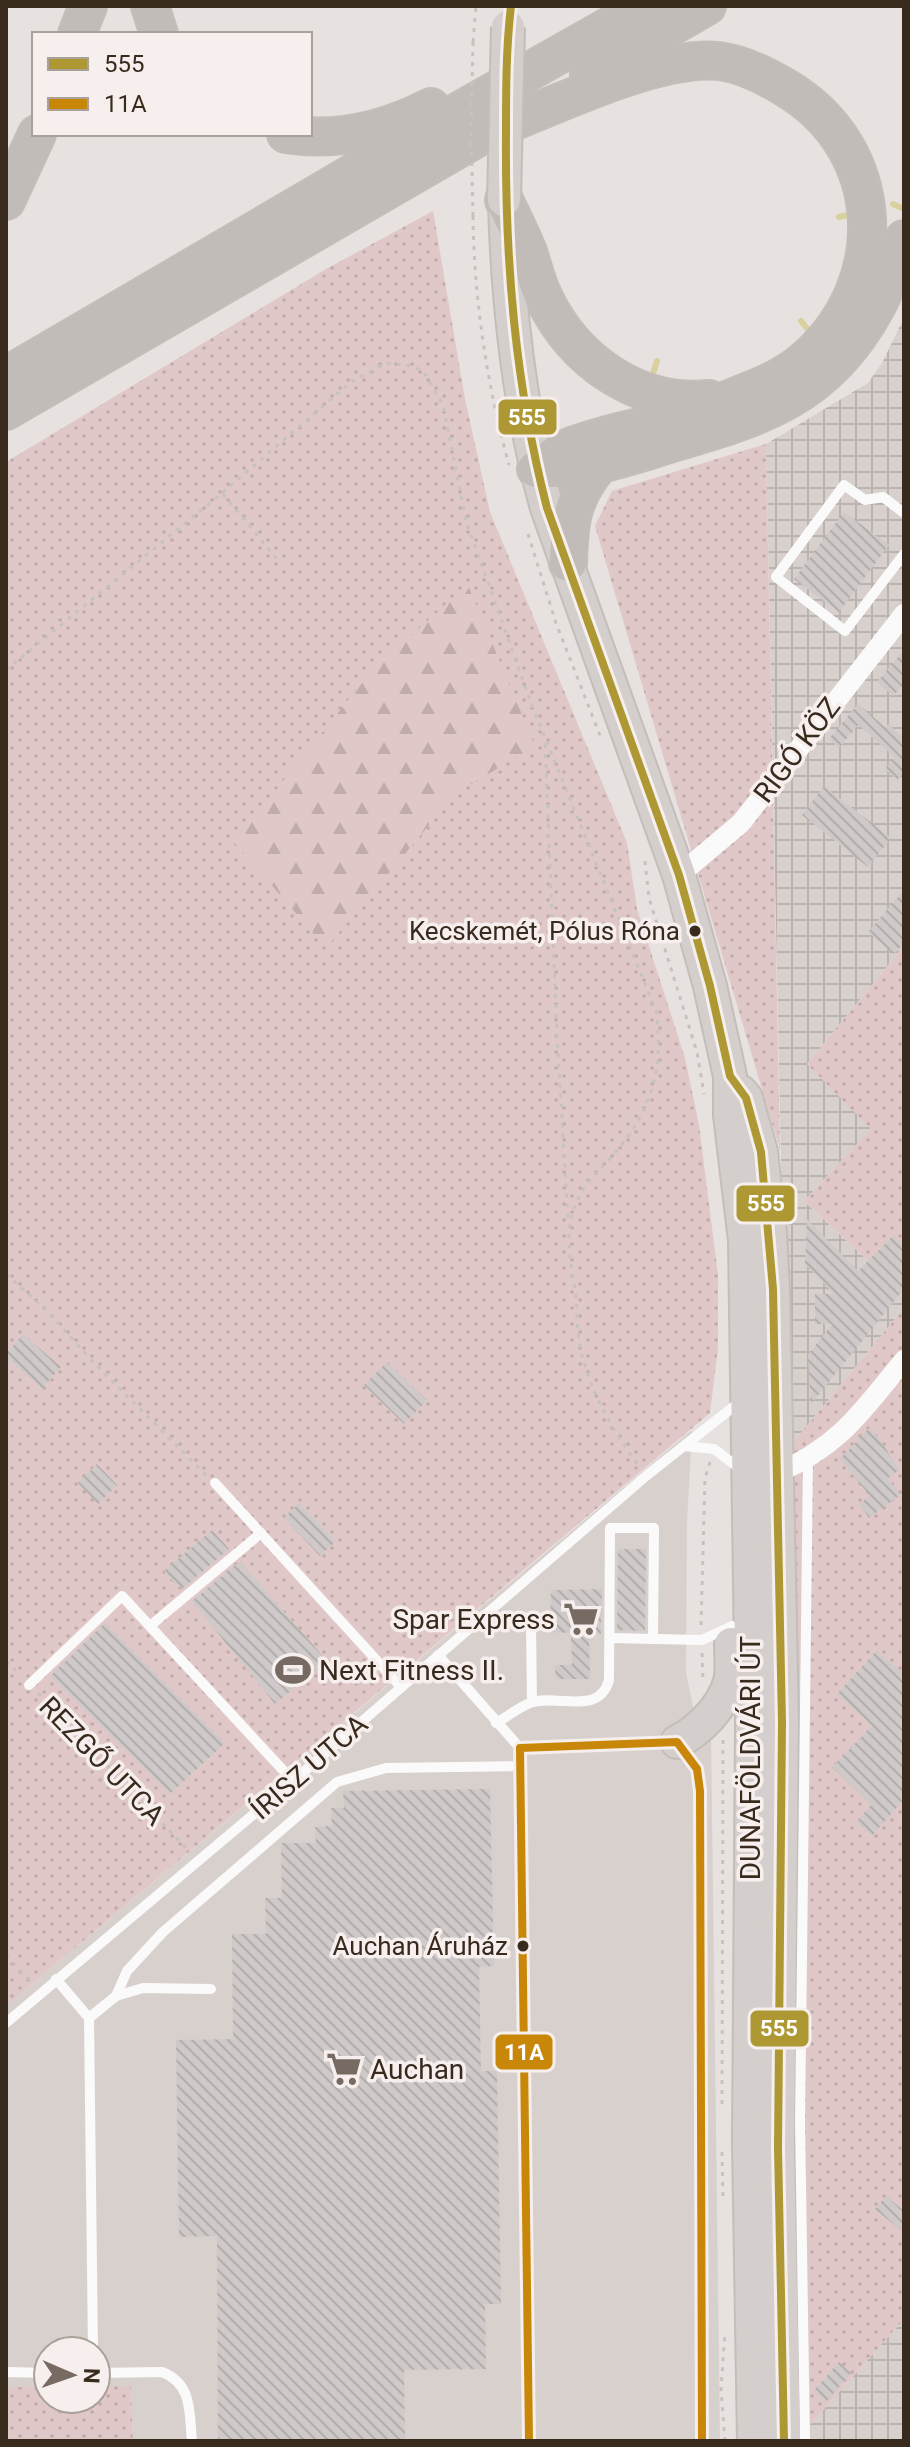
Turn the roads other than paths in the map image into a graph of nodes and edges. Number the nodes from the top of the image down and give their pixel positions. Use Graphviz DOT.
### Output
graph roads {
  1 [pos="88,6"];
  2 [pos="150,6"];
  3 [pos="645,6"];
  4 [pos="707,6"];
  5 [pos="508,15"];
  6 [pos="78,32"];
  7 [pos="158,32"];
  8 [pos="589,37"];
  9 [pos="483,134"];
  10 [pos="36,136"];
  11 [pos="304,136"];
  12 [pos="504,200"];
  13 [pos="6,201"];
  14 [pos="904,239"];
  15 [pos="6,376"];
  16 [pos="734,397"];
  17 [pos="6,411"];
  18 [pos="599,465"];
  19 [pos="523,471"];
  20 [pos="904,513"];
  21 [pos="904,554"];
  22 [pos="568,563"];
  23 [pos="904,614"];
  24 [pos="679,875"];
  25 [pos="730,1076"];
  26 [pos="904,1360"];
  27 [pos="747,1397"];
  28 [pos="684,1446"];
  29 [pos="808,1459"];
  30 [pos="757,1480"];
  31 [pos="215,1483"];
  32 [pos="261,1533"];
  33 [pos="531,1623"];
  34 [pos="150,1626"];
  35 [pos="732,1626"];
  36 [pos="610,1638"];
  37 [pos="653,1639"];
  38 [pos="438,1655"];
  39 [pos="29,1685"];
  40 [pos="401,1687"];
  41 [pos="532,1702"];
  42 [pos="496,1723"];
  43 [pos="677,1742"];
  44 [pos="520,1748"];
  45 [pos="521,1766"];
  46 [pos="293,1781"];
  47 [pos="56,1979"];
  48 [pos="211,1989"];
  49 [pos="116,1996"];
  50 [pos="89,2018"];
  51 [pos="6,2023"];
  52 [pos="93,2335"];
  53 [pos="6,2372"];
  54 [pos="32,2373"];
  55 [pos="112,2373"];
  56 [pos="192,2441"];
  57 [pos="529,2441"];
  58 [pos="702,2441"];
  59 [pos="754,2441"];
  60 [pos="784,2441"];
  61 [pos="805,2441"];
  1 -- 6 [label="highway"];
  2 -- 7 [label="highway"];
  3 -- 8 [label="highway"];
  4 -- 9 [label="highway"];
  5 -- 12 [label="main road, DUNAFÖLDVÁRI ÚT, bridge"];
  8 -- 11 [label="highway"];
  8 -- 15 [label="highway"];
  9 -- 16 [label="highway"];
  9 -- 17 [label="highway"];
  10 -- 13 [label="highway"];
  12 -- 16 [label="highway"];
  12 -- 19 [label="main road, DUNAFÖLDVÁRI ÚT"];
  14 -- 18 [label="highway"];
  16 -- 19 [label="highway"];
  18 -- 19 [label="highway"];
  18 -- 22 [label="highway"];
  19 -- 22 [label="main road, DUNAFÖLDVÁRI ÚT"];
  20 -- 21 [label="lane"];
  22 -- 24 [label="main road, DUNAFÖLDVÁRI ÚT"];
  23 -- 24 [label="street, RIGÓ KÖZ"];
  24 -- 25 [label="main road, DUNAFÖLDVÁRI ÚT"];
  25 -- 27 [label="main road, DUNAFÖLDVÁRI ÚT"];
  25 -- 30 [label="main road, DUNAFÖLDVÁRI ÚT"];
  26 -- 29 [label="street"];
  27 -- 28 [label="lane, ÍRISZ UTCA"];
  27 -- 30 [label="main road, DUNAFÖLDVÁRI ÚT"];
  28 -- 30 [label="lane"];
  28 -- 38 [label="lane, ÍRISZ UTCA"];
  29 -- 30 [label="street"];
  29 -- 61 [label="lane"];
  30 -- 35 [label="main road"];
  30 -- 59 [label="main road, DUNAFÖLDVÁRI ÚT"];
  30 -- 60 [label="main road, DUNAFÖLDVÁRI ÚT"];
  31 -- 32 [label="lane"];
  32 -- 34 [label="lane"];
  32 -- 40 [label="lane"];
  33 -- 41 [label="lane"];
  34 -- 39 [label="lane"];
  34 -- 46 [label="lane"];
  35 -- 37 [label="lane"];
  35 -- 43 [label="main road"];
  36 -- 37 [label="lane"];
  36 -- 37 [label="lane"];
  36 -- 41 [label="lane"];
  38 -- 40 [label="lane, ÍRISZ UTCA"];
  38 -- 42 [label="lane"];
  40 -- 46 [label="lane, ÍRISZ UTCA"];
  41 -- 42 [label="lane"];
  42 -- 44 [label="lane"];
  43 -- 44 [label="lane"];
  43 -- 58 [label="lane"];
  44 -- 45 [label="lane"];
  45 -- 49 [label="lane"];
  45 -- 57 [label="lane"];
  46 -- 47 [label="lane, ÍRISZ UTCA"];
  47 -- 50 [label="lane"];
  47 -- 51 [label="lane, ÍRISZ UTCA"];
  48 -- 49 [label="lane"];
  49 -- 50 [label="lane"];
  50 -- 52 [label="lane"];
  53 -- 54 [label="lane"];
  55 -- 56 [label="lane"];
}
